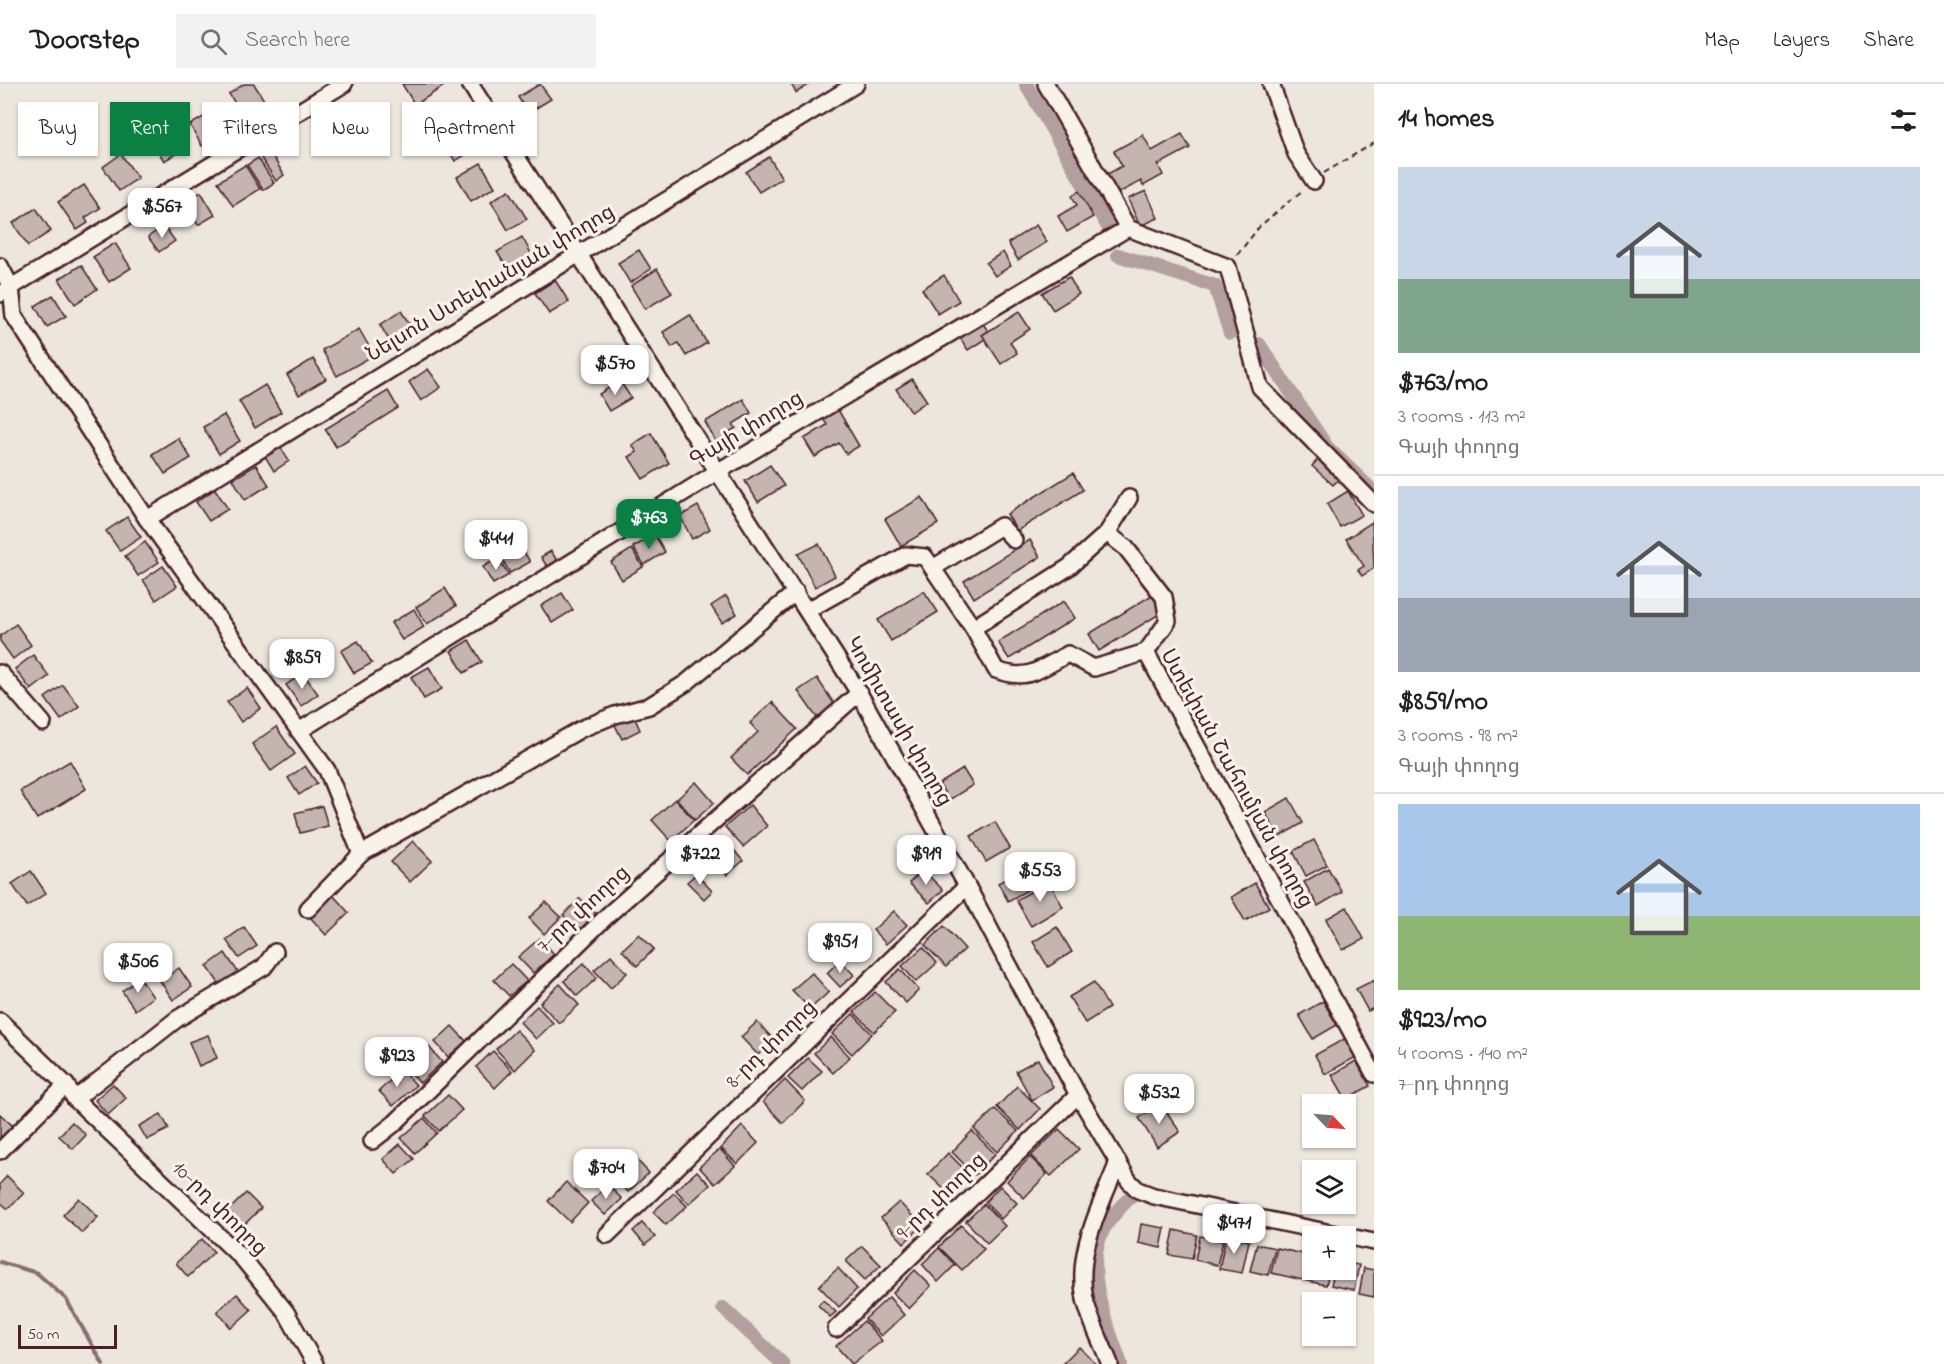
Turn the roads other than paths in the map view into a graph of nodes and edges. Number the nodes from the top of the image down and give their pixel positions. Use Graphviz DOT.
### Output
graph roads {
  1 [pos="344,84"];
  2 [pos="470,84"];
  3 [pos="856,84"];
  4 [pos="1046,84"];
  5 [pos="1271,84"];
  6 [pos="1314,181"];
  7 [pos="1128,228"];
  8 [pos="579,255"];
  9 [pos="0,266"];
  10 [pos="5,291"];
  11 [pos="717,472"];
  12 [pos="1129,498"];
  13 [pos="1374,504"];
  14 [pos="147,519"];
  15 [pos="1107,533"];
  16 [pos="1014,540"];
  17 [pos="933,568"];
  18 [pos="796,592"];
  19 [pos="808,610"];
  20 [pos="973,628"];
  21 [pos="1146,652"];
  22 [pos="0,673"];
  23 [pos="859,693"];
  24 [pos="43,723"];
  25 [pos="299,731"];
  26 [pos="361,854"];
  27 [pos="967,886"];
  28 [pos="308,909"];
  29 [pos="275,952"];
  30 [pos="0,1022"];
  31 [pos="1374,1074"];
  32 [pos="66,1085"];
  33 [pos="1078,1095"];
  34 [pos="75,1099"];
  35 [pos="372,1141"];
  36 [pos="0,1151"];
  37 [pos="1118,1162"];
  38 [pos="607,1235"];
  39 [pos="1374,1242"];
  40 [pos="836,1329"];
  41 [pos="315,1364"];
  42 [pos="1110,1364"];
  1 -- 10 [label="street"];
  2 -- 8 [label="street, Կոմիտասի փողոց"];
  3 -- 8 [label="street, Նելսոն Ստեփանյան փողոց"];
  4 -- 7 [label="street"];
  5 -- 6 [label="street"];
  7 -- 11 [label="street, Գայի փողոց"];
  7 -- 13 [label="street"];
  8 -- 11 [label="street, Կոմիտասի փողոց"];
  8 -- 14 [label="street, Նելսոն Ստեփանյան փողոց"];
  9 -- 10 [label="street"];
  10 -- 14 [label="street"];
  11 -- 18 [label="street, Կոմիտասի փողոց"];
  11 -- 25 [label="street, Գայի փողոց"];
  12 -- 15 [label="street"];
  14 -- 25 [label="street"];
  15 -- 20 [label="street"];
  15 -- 21 [label="street"];
  16 -- 17 [label="street"];
  17 -- 19 [label="street"];
  17 -- 20 [label="street"];
  18 -- 19 [label="street, Կոմիտասի փողոց"];
  18 -- 26 [label="street"];
  19 -- 23 [label="street, Կոմիտասի փողոց"];
  20 -- 21 [label="street, Ստեփան Շահումյան փողոց"];
  21 -- 31 [label="street, Ստեփան Շահումյան փողոց"];
  22 -- 24 [label="street"];
  23 -- 27 [label="street, Կոմիտասի փողոց"];
  23 -- 35 [label="street, 7-րդ փողոց"];
  25 -- 26 [label="street"];
  26 -- 28 [label="street"];
  27 -- 33 [label="street, Կոմիտասի փողոց"];
  27 -- 38 [label="street, 8-րդ փողոց"];
  29 -- 34 [label="street"];
  30 -- 32 [label="street, 10-րդ փողոց"];
  32 -- 34 [label="street, 10-րդ փողոց"];
  32 -- 36 [label="street"];
  33 -- 37 [label="street, Կոմիտասի փողոց"];
  33 -- 40 [label="street, 9-րդ փողոց"];
  34 -- 41 [label="street, 10-րդ փողոց"];
  37 -- 39 [label="street, Կոմիտասի փողոց"];
  37 -- 42 [label="street"];
}
